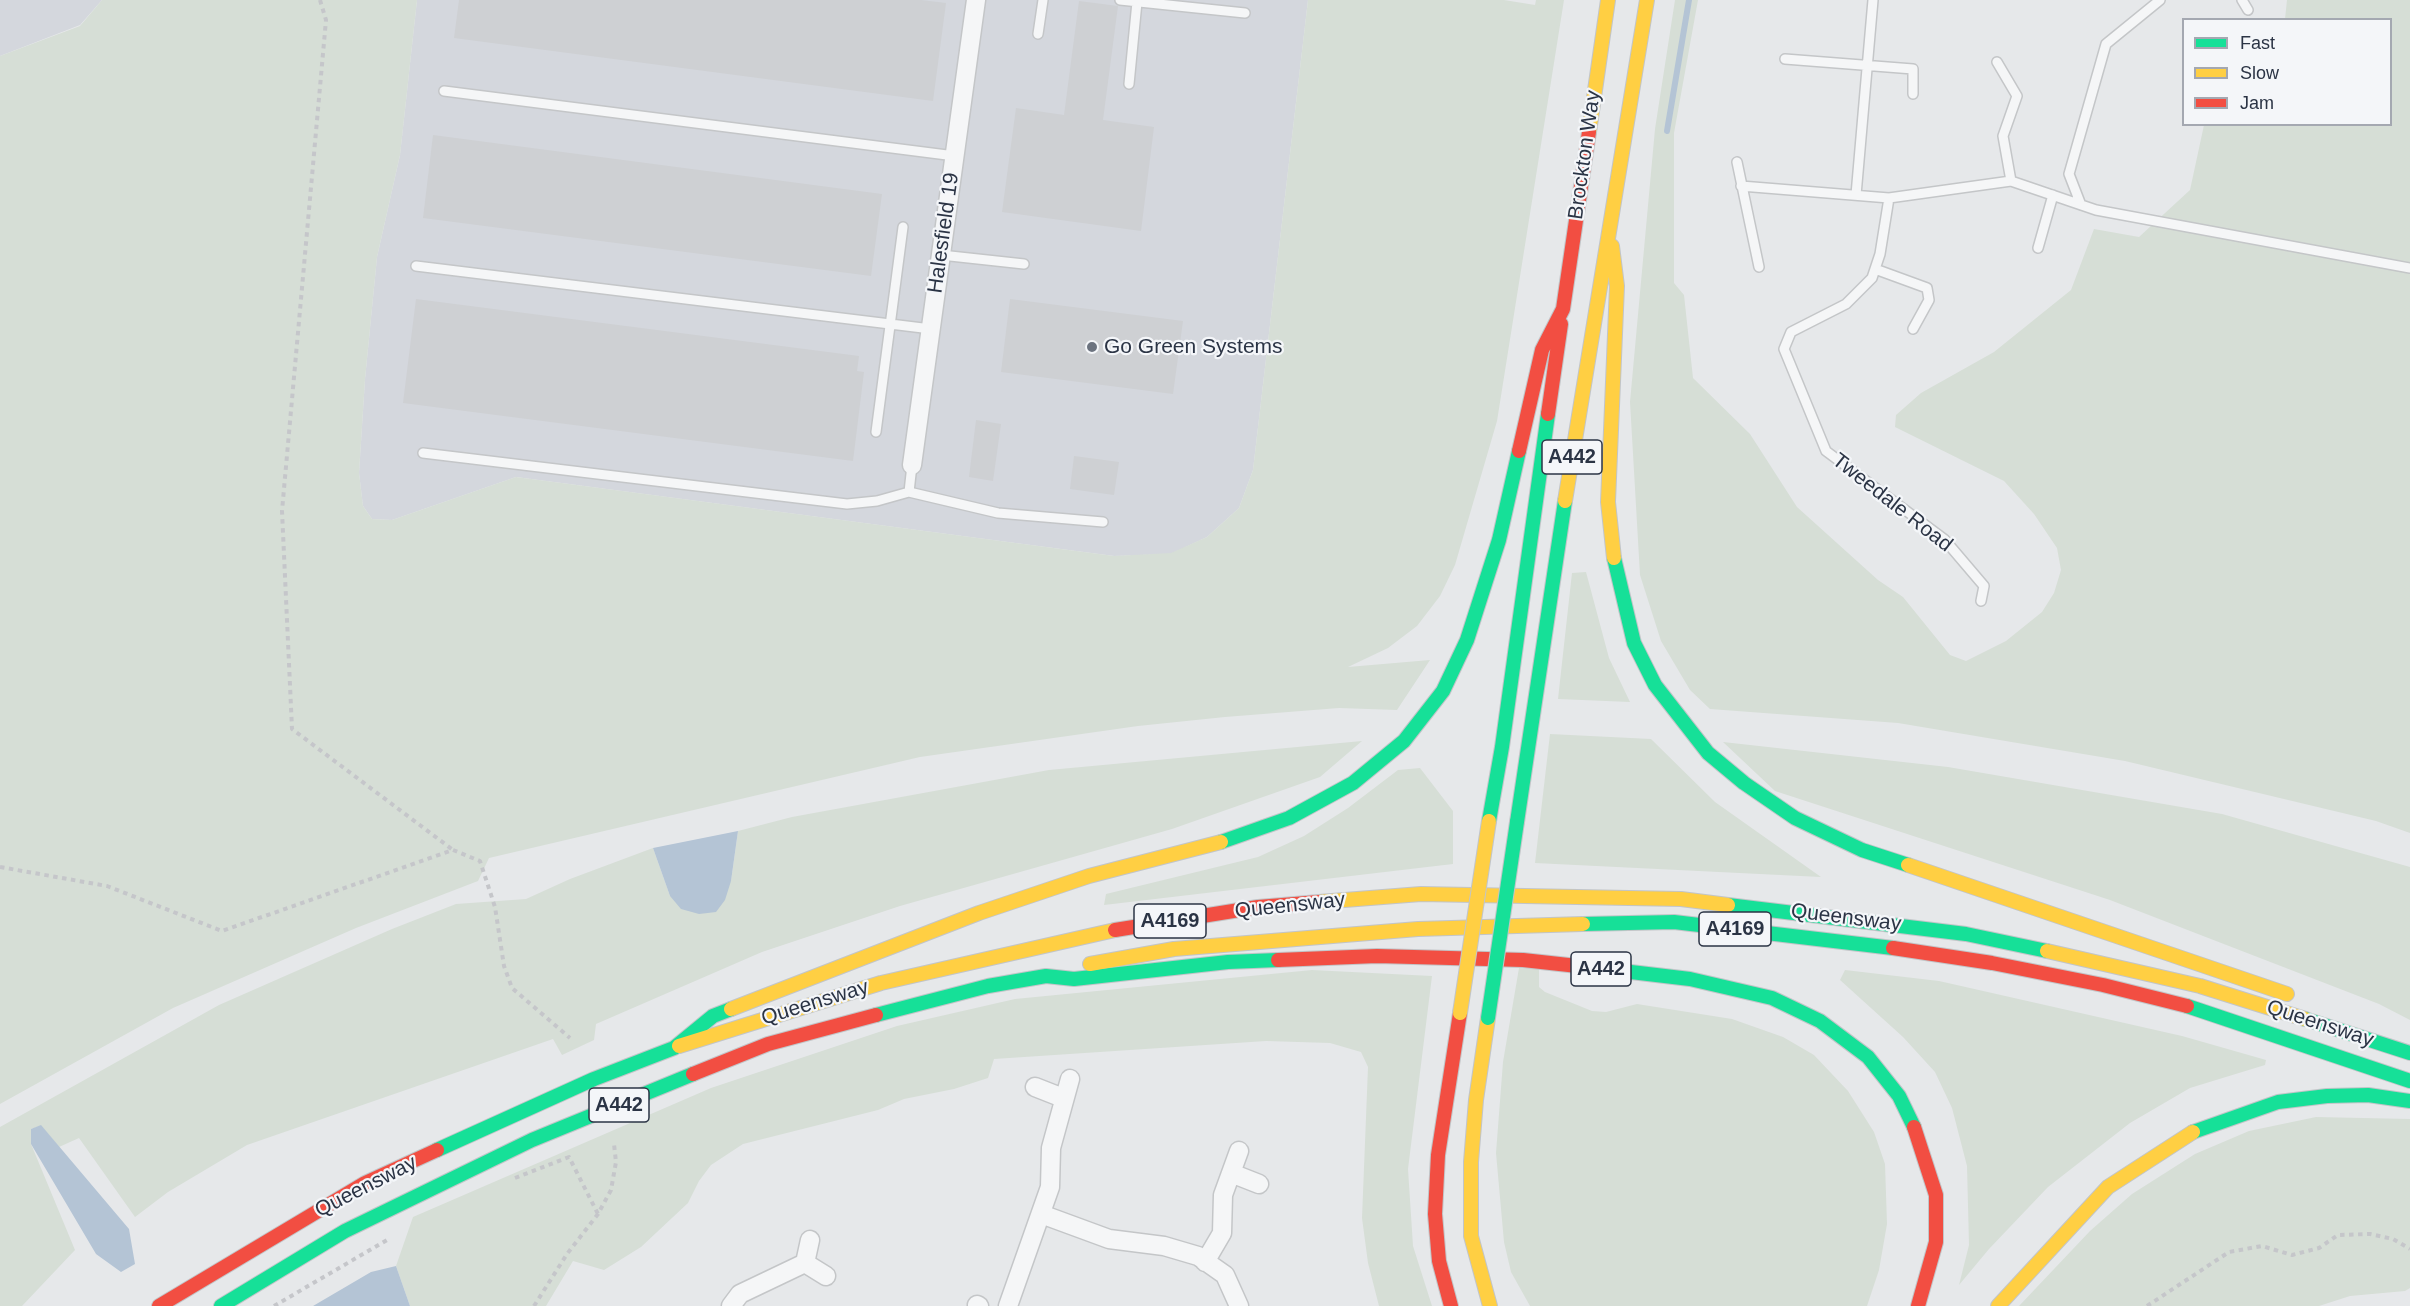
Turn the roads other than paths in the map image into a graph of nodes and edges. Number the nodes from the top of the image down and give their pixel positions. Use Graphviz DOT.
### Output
graph roads {
  1 [pos="976,0"];
  2 [pos="1043,0"];
  3 [pos="1120,0"];
  4 [pos="1608,0"];
  5 [pos="1647,0"];
  6 [pos="1873,0"];
  7 [pos="2160,0"];
  8 [pos="2242,0"];
  9 [pos="1137,2"];
  10 [pos="2248,10"];
  11 [pos="1245,13"];
  12 [pos="1038,34"];
  13 [pos="1785,59"];
  14 [pos="1997,62"];
  15 [pos="1868,65"];
  16 [pos="1129,84"];
  17 [pos="444,91"];
  18 [pos="1913,94"];
  19 [pos="955,156"];
  20 [pos="1737,162"];
  21 [pos="2011,181"];
  22 [pos="1742,186"];
  23 [pos="1856,195"];
  24 [pos="2053,195"];
  25 [pos="1889,198"];
  26 [pos="2081,205"];
  27 [pos="903,227"];
  28 [pos="1610,228"];
  29 [pos="2037,248"];
  30 [pos="941,255"];
  31 [pos="1024,264"];
  32 [pos="416,266"];
  33 [pos="1759,267"];
  34 [pos="2410,268"];
  35 [pos="1875,269"];
  36 [pos="1563,309"];
  37 [pos="890,324"];
  38 [pos="931,329"];
  39 [pos="1913,329"];
  40 [pos="876,432"];
  41 [pos="423,453"];
  42 [pos="912,465"];
  43 [pos="909,492"];
  44 [pos="1103,522"];
  45 [pos="1981,601"];
  46 [pos="1046,976"];
  47 [pos="2302,1000"];
  48 [pos="2346,1017"];
  49 [pos="674,1048"];
  50 [pos="2396,1048"];
  51 [pos="2410,1053"];
  52 [pos="1070,1079"];
  53 [pos="2410,1081"];
  54 [pos="1035,1087"];
  55 [pos="1063,1098"];
  56 [pos="2410,1101"];
  57 [pos="1239,1151"];
  58 [pos="1231,1173"];
  59 [pos="1259,1184"];
  60 [pos="1041,1214"];
  61 [pos="810,1240"];
  62 [pos="1205,1262"];
  63 [pos="805,1263"];
  64 [pos="826,1276"];
  65 [pos="159,1306"];
  66 [pos="221,1306"];
  67 [pos="731,1306"];
  68 [pos="1008,1306"];
  69 [pos="1239,1306"];
  70 [pos="1451,1306"];
  71 [pos="1490,1306"];
  72 [pos="1918,1306"];
  73 [pos="1998,1306"];
  1 -- 19 [label="street, Halesfield 19"];
  2 -- 12 [label="lane"];
  3 -- 9 [label="lane"];
  4 -- 36 [label="main road, Brockton Way / A442"];
  5 -- 28 [label="main road, Brockton Way / A442"];
  6 -- 15 [label="lane"];
  7 -- 26 [label="lane"];
  8 -- 10 [label="lane"];
  9 -- 11 [label="lane"];
  9 -- 16 [label="lane"];
  13 -- 15 [label="lane"];
  14 -- 21 [label="lane"];
  15 -- 18 [label="lane"];
  15 -- 23 [label="lane"];
  17 -- 19 [label="lane"];
  19 -- 30 [label="street, Halesfield 19"];
  20 -- 22 [label="lane"];
  21 -- 24 [label="lane"];
  21 -- 25 [label="lane"];
  22 -- 23 [label="lane"];
  22 -- 33 [label="lane"];
  23 -- 25 [label="lane"];
  24 -- 26 [label="lane"];
  24 -- 29 [label="lane"];
  25 -- 35 [label="lane, Tweedale Road"];
  26 -- 34 [label="lane"];
  27 -- 37 [label="lane"];
  28 -- 47 [label="main road"];
  28 -- 71 [label="main road, A442, bridge"];
  30 -- 31 [label="lane"];
  30 -- 38 [label="street, Halesfield 19"];
  32 -- 37 [label="lane"];
  35 -- 39 [label="lane"];
  35 -- 45 [label="lane, Tweedale Road"];
  36 -- 49 [label="main road, A442"];
  36 -- 70 [label="main road, Brockton Way, bridge"];
  37 -- 38 [label="lane"];
  37 -- 40 [label="lane"];
  38 -- 42 [label="street, Halesfield 19"];
  41 -- 43 [label="lane"];
  42 -- 43 [label="lane"];
  43 -- 44 [label="lane"];
  46 -- 53 [label="main road, Queensway / A4169"];
  46 -- 66 [label="main road, Queensway / A442"];
  46 -- 72 [label="main road, A442"];
  48 -- 50 [label="main road"];
  49 -- 50 [label="main road, Queensway / A4169"];
  49 -- 65 [label="main road, Queensway / A442"];
  50 -- 51 [label="main road, Queensway / A4169"];
  52 -- 55 [label="street"];
  54 -- 55 [label="street"];
  55 -- 60 [label="street"];
  56 -- 73 [label="main road"];
  57 -- 58 [label="street"];
  58 -- 59 [label="street"];
  58 -- 62 [label="street"];
  60 -- 62 [label="street"];
  60 -- 68 [label="street"];
  61 -- 63 [label="street"];
  62 -- 69 [label="street"];
  63 -- 64 [label="street"];
  63 -- 67 [label="street"];
}
